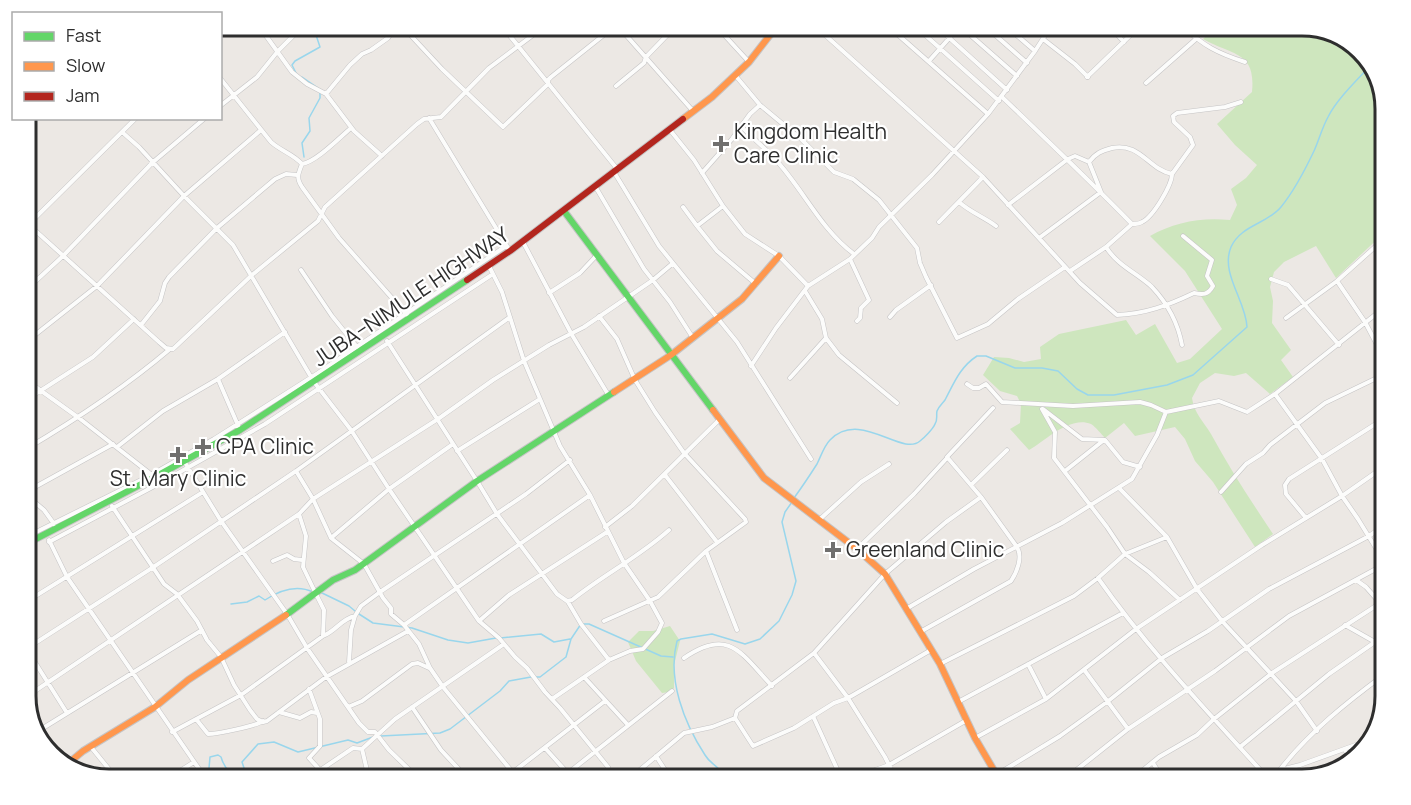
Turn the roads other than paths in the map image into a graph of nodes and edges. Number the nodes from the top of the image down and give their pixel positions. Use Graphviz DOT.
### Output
graph roads {
  1 [pos="267,36"];
  2 [pos="293,36"];
  3 [pos="389,36"];
  4 [pos="411,36"];
  5 [pos="510,36"];
  6 [pos="531,36"];
  7 [pos="604,36"];
  8 [pos="626,36"];
  9 [pos="666,36"];
  10 [pos="725,36"];
  11 [pos="769,36"];
  12 [pos="826,36"];
  13 [pos="899,36"];
  14 [pos="926,36"];
  15 [pos="971,36"];
  16 [pos="996,36"];
  17 [pos="1018,36"];
  18 [pos="1045,36"];
  19 [pos="1118,36"];
  20 [pos="1130,36"];
  21 [pos="1193,36"];
  22 [pos="949,37"];
  23 [pos="1043,39"];
  24 [pos="1196,39"];
  25 [pos="1124,42"];
  26 [pos="518,45"];
  27 [pos="940,48"];
  28 [pos="278,51"];
  29 [pos="1035,51"];
  30 [pos="646,57"];
  31 [pos="928,61"];
  32 [pos="749,62"];
  33 [pos="1027,63"];
  34 [pos="1245,63"];
  35 [pos="735,75"];
  36 [pos="1017,76"];
  37 [pos="222,80"];
  38 [pos="1146,83"];
  39 [pos="548,84"];
  40 [pos="616,86"];
  41 [pos="1007,90"];
  42 [pos="466,91"];
  43 [pos="234,94"];
  44 [pos="326,94"];
  45 [pos="1000,99"];
  46 [pos="1241,102"];
  47 [pos="222,104"];
  48 [pos="760,105"];
  49 [pos="693,111"];
  50 [pos="988,114"];
  51 [pos="429,118"];
  52 [pos="134,120"];
  53 [pos="203,120"];
  54 [pos="741,126"];
  55 [pos="351,128"];
  56 [pos="261,130"];
  57 [pos="670,130"];
  58 [pos="122,132"];
  59 [pos="954,151"];
  60 [pos="382,156"];
  61 [pos="1068,159"];
  62 [pos="1089,162"];
  63 [pos="152,163"];
  64 [pos="302,164"];
  65 [pos="616,171"];
  66 [pos="702,173"];
  67 [pos="1172,174"];
  68 [pos="297,175"];
  69 [pos="983,177"];
  70 [pos="596,186"];
  71 [pos="1101,192"];
  72 [pos="184,196"];
  73 [pos="959,202"];
  74 [pos="1008,205"];
  75 [pos="723,206"];
  76 [pos="682,207"];
  77 [pos="564,211"];
  78 [pos="321,214"];
  79 [pos="891,215"];
  80 [pos="36,217"];
  81 [pos="939,222"];
  82 [pos="1132,224"];
  83 [pos="698,226"];
  84 [pos="996,226"];
  85 [pos="217,228"];
  86 [pos="36,233"];
  87 [pos="1184,236"];
  88 [pos="1039,238"];
  89 [pos="523,242"];
  90 [pos="1106,247"];
  91 [pos="508,249"];
  92 [pos="1375,249"];
  93 [pos="854,254"];
  94 [pos="64,255"];
  95 [pos="597,256"];
  96 [pos="779,256"];
  97 [pos="850,259"];
  98 [pos="672,264"];
  99 [pos="489,265"];
  100 [pos="1065,267"];
  101 [pos="301,270"];
  102 [pos="1070,271"];
  103 [pos="493,274"];
  104 [pos="252,275"];
  105 [pos="1272,279"];
  106 [pos="653,280"];
  107 [pos="1336,281"];
  108 [pos="36,282"];
  109 [pos="757,284"];
  110 [pos="931,285"];
  111 [pos="97,286"];
  112 [pos="807,289"];
  113 [pos="549,293"];
  114 [pos="628,297"];
  115 [pos="1166,305"];
  116 [pos="1305,305"];
  117 [pos="1375,314"];
  118 [pos="408,316"];
  119 [pos="599,316"];
  120 [pos="510,317"];
  121 [pos="891,317"];
  122 [pos="718,318"];
  123 [pos="1286,318"];
  124 [pos="134,319"];
  125 [pos="857,321"];
  126 [pos="1365,322"];
  127 [pos="141,325"];
  128 [pos="285,332"];
  129 [pos="36,334"];
  130 [pos="572,334"];
  131 [pos="384,335"];
  132 [pos="694,338"];
  133 [pos="826,338"];
  134 [pos="1375,341"];
  135 [pos="387,342"];
  136 [pos="1182,345"];
  137 [pos="1339,345"];
  138 [pos="170,349"];
  139 [pos="358,349"];
  140 [pos="671,356"];
  141 [pos="524,361"];
  142 [pos="751,366"];
  143 [pos="790,378"];
  144 [pos="218,379"];
  145 [pos="1375,379"];
  146 [pos="312,380"];
  147 [pos="635,380"];
  148 [pos="967,384"];
  149 [pos="416,385"];
  150 [pos="36,387"];
  151 [pos="318,389"];
  152 [pos="42,391"];
  153 [pos="36,394"];
  154 [pos="1275,394"];
  155 [pos="609,396"];
  156 [pos="540,399"];
  157 [pos="897,403"];
  158 [pos="1034,404"];
  159 [pos="993,408"];
  160 [pos="1042,409"];
  161 [pos="1166,412"];
  162 [pos="262,416"];
  163 [pos="79,418"];
  164 [pos="438,419"];
  165 [pos="719,420"];
  166 [pos="265,424"];
  167 [pos="1296,424"];
  168 [pos="1375,425"];
  169 [pos="238,427"];
  170 [pos="351,430"];
  171 [pos="554,431"];
  172 [pos="1105,440"];
  173 [pos="965,441"];
  174 [pos="36,443"];
  175 [pos="453,444"];
  176 [pos="115,445"];
  177 [pos="457,450"];
  178 [pos="1007,450"];
  179 [pos="684,453"];
  180 [pos="947,457"];
  181 [pos="811,459"];
  182 [pos="1322,459"];
  183 [pos="371,460"];
  184 [pos="570,460"];
  185 [pos="186,464"];
  186 [pos="889,465"];
  187 [pos="1140,467"];
  188 [pos="296,471"];
  189 [pos="1065,471"];
  190 [pos="1375,473"];
  191 [pos="665,475"];
  192 [pos="153,476"];
  193 [pos="477,481"];
  194 [pos="971,485"];
  195 [pos="36,488"];
  196 [pos="1119,488"];
  197 [pos="388,489"];
  198 [pos="203,492"];
  199 [pos="1221,492"];
  200 [pos="590,495"];
  201 [pos="1342,496"];
  202 [pos="981,497"];
  203 [pos="313,499"];
  204 [pos="36,503"];
  205 [pos="111,504"];
  206 [pos="1092,506"];
  207 [pos="298,514"];
  208 [pos="497,514"];
  209 [pos="1306,518"];
  210 [pos="221,521"];
  211 [pos="819,521"];
  212 [pos="56,525"];
  213 [pos="413,526"];
  214 [pos="605,527"];
  215 [pos="669,530"];
  216 [pos="608,532"];
  217 [pos="1375,532"];
  218 [pos="36,533"];
  219 [pos="45,534"];
  220 [pos="132,535"];
  221 [pos="1369,536"];
  222 [pos="331,537"];
  223 [pos="1167,537"];
  224 [pos="36,539"];
  225 [pos="49,542"];
  226 [pos="717,542"];
  227 [pos="520,543"];
  228 [pos="1375,546"];
  229 [pos="1017,547"];
  230 [pos="857,549"];
  231 [pos="242,550"];
  232 [pos="706,551"];
  233 [pos="1125,555"];
  234 [pos="434,556"];
  235 [pos="302,560"];
  236 [pos="273,561"];
  237 [pos="624,563"];
  238 [pos="364,564"];
  239 [pos="152,568"];
  240 [pos="1375,570"];
  241 [pos="543,574"];
  242 [pos="885,574"];
  243 [pos="67,577"];
  244 [pos="1098,578"];
  245 [pos="1356,580"];
  246 [pos="457,587"];
  247 [pos="1197,589"];
  248 [pos="380,592"];
  249 [pos="316,593"];
  250 [pos="177,594"];
  251 [pos="36,596"];
  252 [pos="1375,597"];
  253 [pos="1180,600"];
  254 [pos="567,601"];
  255 [pos="650,601"];
  256 [pos="1375,606"];
  257 [pos="88,608"];
  258 [pos="906,609"];
  259 [pos="287,614"];
  260 [pos="1123,614"];
  261 [pos="355,616"];
  262 [pos="479,621"];
  263 [pos="604,621"];
  264 [pos="1222,621"];
  265 [pos="404,625"];
  266 [pos="1345,625"];
  267 [pos="1136,629"];
  268 [pos="202,630"];
  269 [pos="737,630"];
  270 [pos="408,631"];
  271 [pos="920,632"];
  272 [pos="322,636"];
  273 [pos="110,640"];
  274 [pos="36,642"];
  275 [pos="1375,642"];
  276 [pos="504,644"];
  277 [pos="307,648"];
  278 [pos="1247,649"];
  279 [pos="931,650"];
  280 [pos="814,653"];
  281 [pos="221,657"];
  282 [pos="684,658"];
  283 [pos="1162,658"];
  284 [pos="609,660"];
  285 [pos="349,663"];
  286 [pos="36,664"];
  287 [pos="940,664"];
  288 [pos="1028,664"];
  289 [pos="430,668"];
  290 [pos="1085,671"];
  291 [pos="1272,673"];
  292 [pos="133,674"];
  293 [pos="326,677"];
  294 [pos="584,677"];
  295 [pos="47,682"];
  296 [pos="1375,683"];
  297 [pos="771,686"];
  298 [pos="443,687"];
  299 [pos="309,689"];
  300 [pos="36,690"];
  301 [pos="1188,690"];
  302 [pos="672,691"];
  303 [pos="241,695"];
  304 [pos="848,698"];
  305 [pos="552,699"];
  306 [pos="1046,699"];
  307 [pos="605,700"];
  308 [pos="1296,700"];
  309 [pos="958,702"];
  310 [pos="1107,702"];
  311 [pos="155,706"];
  312 [pos="348,707"];
  313 [pos="412,707"];
  314 [pos="279,712"];
  315 [pos="67,713"];
  316 [pos="317,713"];
  317 [pos="813,716"];
  318 [pos="735,718"];
  319 [pos="196,719"];
  320 [pos="1214,719"];
  321 [pos="967,720"];
  322 [pos="263,721"];
  323 [pos="628,724"];
  324 [pos="574,725"];
  325 [pos="44,728"];
  326 [pos="1128,729"];
  327 [pos="1317,730"];
  328 [pos="172,732"];
  329 [pos="378,736"];
  330 [pos="975,738"];
  331 [pos="1356,746"];
  332 [pos="91,747"];
  333 [pos="1240,747"];
  334 [pos="545,748"];
  335 [pos="362,749"];
  336 [pos="1345,750"];
  337 [pos="595,751"];
  338 [pos="1347,753"];
  339 [pos="656,756"];
  340 [pos="74,759"];
  341 [pos="194,762"];
  342 [pos="1153,763"];
  343 [pos="889,765"];
  344 [pos="608,767"];
  345 [pos="108,769"];
  346 [pos="184,769"];
  347 [pos="199,769"];
  348 [pos="319,769"];
  349 [pos="322,769"];
  350 [pos="367,769"];
  351 [pos="408,769"];
  352 [pos="458,769"];
  353 [pos="509,769"];
  354 [pos="517,769"];
  355 [pos="564,769"];
  356 [pos="573,769"];
  357 [pos="641,769"];
  358 [pos="664,769"];
  359 [pos="837,769"];
  360 [pos="878,769"];
  361 [pos="881,769"];
  362 [pos="891,769"];
  363 [pos="992,769"];
  364 [pos="1009,769"];
  365 [pos="1079,769"];
  366 [pos="1146,769"];
  367 [pos="1157,769"];
  368 [pos="1260,769"];
  369 [pos="1280,769"];
  370 [pos="1284,769"];
  1 -- 28 [label="street"];
  2 -- 28 [label="street"];
  3 -- 44 [label="street"];
  4 -- 42 [label="street"];
  5 -- 26 [label="street"];
  6 -- 26 [label="street"];
  7 -- 39 [label="street"];
  8 -- 30 [label="street"];
  9 -- 30 [label="street"];
  10 -- 32 [label="street"];
  11 -- 32 [label="street, JUBA–NIMULE HIGHWAY"];
  12 -- 59 [label="street"];
  13 -- 31 [label="street"];
  14 -- 27 [label="street"];
  15 -- 36 [label="street"];
  16 -- 33 [label="street"];
  17 -- 29 [label="street"];
  18 -- 23 [label="street"];
  19 -- 25 [label="street"];
  20 -- 25 [label="street"];
  21 -- 24 [label="street"];
  22 -- 27 [label="street"];
  22 -- 41 [label="street"];
  23 -- 25 [label="street"];
  23 -- 29 [label="street"];
  24 -- 34 [label="street"];
  24 -- 38 [label="street"];
  26 -- 39 [label="street"];
  26 -- 42 [label="street"];
  27 -- 31 [label="street"];
  27 -- 45 [label="street"];
  28 -- 43 [label="street"];
  28 -- 44 [label="street"];
  29 -- 33 [label="street"];
  30 -- 40 [label="street"];
  30 -- 49 [label="street"];
  31 -- 50 [label="street"];
  32 -- 35 [label="street, JUBA–NIMULE HIGHWAY"];
  33 -- 36 [label="street"];
  35 -- 48 [label="street"];
  35 -- 49 [label="street, JUBA–NIMULE HIGHWAY"];
  36 -- 41 [label="street"];
  37 -- 43 [label="street"];
  39 -- 42 [label="street"];
  39 -- 65 [label="street"];
  41 -- 45 [label="street"];
  42 -- 51 [label="street"];
  43 -- 47 [label="street"];
  43 -- 56 [label="street"];
  44 -- 55 [label="street"];
  45 -- 50 [label="street"];
  45 -- 61 [label="street"];
  46 -- 67 [label="street"];
  48 -- 54 [label="street"];
  48 -- 79 [label="street"];
  49 -- 57 [label="street, JUBA–NIMULE HIGHWAY"];
  50 -- 59 [label="street"];
  51 -- 60 [label="street"];
  51 -- 91 [label="street"];
  52 -- 58 [label="street"];
  53 -- 63 [label="street"];
  54 -- 66 [label="street"];
  54 -- 93 [label="street"];
  55 -- 60 [label="street"];
  55 -- 64 [label="street"];
  56 -- 64 [label="street"];
  56 -- 72 [label="street"];
  57 -- 65 [label="street, JUBA–NIMULE HIGHWAY"];
  57 -- 66 [label="street"];
  58 -- 63 [label="street"];
  58 -- 80 [label="street"];
  59 -- 69 [label="street"];
  59 -- 79 [label="street"];
  60 -- 78 [label="street"];
  61 -- 62 [label="street"];
  61 -- 71 [label="street"];
  61 -- 74 [label="street"];
  62 -- 67 [label="street"];
  62 -- 71 [label="street"];
  63 -- 72 [label="street"];
  63 -- 94 [label="street"];
  64 -- 68 [label="street"];
  65 -- 70 [label="street, JUBA–NIMULE HIGHWAY"];
  65 -- 98 [label="street"];
  66 -- 75 [label="street"];
  67 -- 82 [label="street"];
  68 -- 78 [label="street"];
  68 -- 85 [label="street"];
  69 -- 73 [label="street"];
  69 -- 74 [label="street"];
  70 -- 77 [label="street, JUBA–NIMULE HIGHWAY"];
  70 -- 106 [label="street"];
  71 -- 82 [label="street"];
  71 -- 88 [label="street"];
  72 -- 85 [label="street"];
  72 -- 111 [label="street"];
  73 -- 81 [label="street"];
  73 -- 84 [label="street"];
  74 -- 88 [label="street"];
  75 -- 83 [label="street"];
  75 -- 96 [label="street"];
  76 -- 83 [label="street"];
  77 -- 89 [label="street, JUBA–NIMULE HIGHWAY"];
  77 -- 95 [label="street"];
  78 -- 104 [label="street"];
  78 -- 118 [label="street"];
  79 -- 93 [label="street"];
  79 -- 110 [label="street"];
  82 -- 90 [label="street"];
  83 -- 109 [label="street"];
  85 -- 104 [label="street"];
  85 -- 127 [label="street"];
  86 -- 94 [label="street"];
  87 -- 115 [label="street"];
  88 -- 100 [label="street"];
  89 -- 91 [label="street, JUBA–NIMULE HIGHWAY"];
  89 -- 113 [label="street"];
  90 -- 102 [label="street"];
  90 -- 115 [label="street"];
  91 -- 99 [label="street, JUBA–NIMULE HIGHWAY"];
  91 -- 118 [label="street"];
  92 -- 107 [label="street"];
  93 -- 97 [label="street"];
  94 -- 108 [label="street"];
  94 -- 111 [label="street"];
  95 -- 113 [label="street"];
  95 -- 114 [label="street"];
  96 -- 109 [label="street"];
  96 -- 112 [label="street"];
  97 -- 112 [label="street"];
  97 -- 125 [label="street"];
  98 -- 106 [label="street"];
  98 -- 122 [label="street"];
  99 -- 103 [label="street"];
  99 -- 118 [label="street, JUBA–NIMULE HIGHWAY"];
  100 -- 102 [label="street"];
  100 -- 110 [label="street"];
  101 -- 139 [label="street"];
  102 -- 115 [label="street"];
  103 -- 120 [label="street"];
  103 -- 135 [label="street"];
  104 -- 128 [label="street"];
  104 -- 138 [label="street"];
  105 -- 116 [label="street"];
  106 -- 114 [label="street"];
  106 -- 132 [label="street"];
  107 -- 116 [label="street"];
  107 -- 126 [label="street"];
  109 -- 122 [label="street"];
  110 -- 121 [label="street"];
  111 -- 124 [label="street"];
  111 -- 129 [label="street"];
  112 -- 133 [label="street"];
  112 -- 142 [label="street"];
  113 -- 130 [label="street"];
  114 -- 119 [label="street"];
  114 -- 140 [label="street"];
  115 -- 136 [label="street"];
  116 -- 123 [label="street"];
  116 -- 137 [label="street"];
  117 -- 126 [label="street"];
  118 -- 131 [label="street, JUBA–NIMULE HIGHWAY"];
  118 -- 139 [label="street"];
  119 -- 130 [label="street"];
  119 -- 147 [label="street"];
  120 -- 141 [label="street"];
  120 -- 149 [label="street"];
  122 -- 132 [label="street"];
  122 -- 142 [label="street"];
  124 -- 127 [label="street"];
  124 -- 152 [label="street"];
  126 -- 134 [label="street"];
  126 -- 137 [label="street"];
  127 -- 138 [label="street"];
  128 -- 144 [label="street"];
  128 -- 146 [label="street"];
  130 -- 141 [label="street"];
  130 -- 155 [label="street"];
  131 -- 135 [label="street"];
  131 -- 139 [label="street, JUBA–NIMULE HIGHWAY"];
  132 -- 140 [label="street"];
  133 -- 143 [label="street"];
  133 -- 157 [label="street"];
  135 -- 149 [label="street"];
  135 -- 151 [label="street"];
  137 -- 154 [label="street"];
  138 -- 163 [label="street"];
  139 -- 146 [label="street, JUBA–NIMULE HIGHWAY"];
  140 -- 147 [label="street"];
  140 -- 165 [label="street"];
  141 -- 156 [label="street"];
  141 -- 164 [label="street"];
  142 -- 181 [label="street"];
  144 -- 169 [label="street"];
  144 -- 176 [label="street"];
  145 -- 167 [label="street"];
  146 -- 151 [label="street"];
  146 -- 162 [label="street, JUBA–NIMULE HIGHWAY"];
  146 -- 169 [label="street"];
  147 -- 155 [label="street"];
  147 -- 179 [label="street"];
  148 -- 158 [label="street"];
  149 -- 164 [label="street"];
  149 -- 170 [label="street"];
  150 -- 152 [label="street"];
  151 -- 166 [label="street"];
  151 -- 170 [label="street"];
  152 -- 153 [label="street"];
  152 -- 163 [label="street"];
  154 -- 161 [label="street"];
  154 -- 167 [label="street"];
  155 -- 171 [label="street"];
  156 -- 171 [label="street"];
  156 -- 177 [label="street"];
  158 -- 160 [label="street"];
  158 -- 161 [label="street"];
  159 -- 180 [label="street"];
  160 -- 172 [label="street"];
  160 -- 189 [label="street"];
  161 -- 187 [label="street"];
  162 -- 166 [label="street"];
  162 -- 169 [label="street, JUBA–NIMULE HIGHWAY"];
  163 -- 174 [label="street"];
  163 -- 176 [label="street"];
  164 -- 175 [label="street"];
  164 -- 183 [label="street"];
  165 -- 179 [label="street"];
  165 -- 211 [label="street"];
  166 -- 185 [label="street"];
  167 -- 182 [label="street"];
  167 -- 199 [label="street"];
  168 -- 182 [label="street"];
  169 -- 185 [label="street, JUBA–NIMULE HIGHWAY"];
  169 -- 192 [label="street"];
  170 -- 183 [label="street"];
  170 -- 188 [label="street"];
  171 -- 184 [label="street"];
  171 -- 193 [label="street"];
  172 -- 187 [label="street"];
  172 -- 189 [label="street"];
  173 -- 180 [label="street"];
  175 -- 177 [label="street"];
  175 -- 197 [label="street"];
  176 -- 192 [label="street"];
  176 -- 195 [label="street"];
  177 -- 193 [label="street"];
  178 -- 194 [label="street"];
  179 -- 191 [label="street"];
  179 -- 226 [label="street"];
  180 -- 194 [label="street"];
  180 -- 230 [label="street"];
  182 -- 201 [label="street"];
  182 -- 209 [label="street"];
  183 -- 197 [label="street"];
  183 -- 203 [label="street"];
  184 -- 200 [label="street"];
  184 -- 208 [label="street"];
  185 -- 192 [label="street, JUBA–NIMULE HIGHWAY"];
  185 -- 198 [label="street"];
  185 -- 205 [label="street"];
  186 -- 211 [label="street"];
  187 -- 196 [label="street"];
  188 -- 203 [label="street"];
  188 -- 210 [label="street"];
  189 -- 206 [label="street"];
  190 -- 201 [label="street"];
  191 -- 214 [label="street"];
  191 -- 226 [label="street"];
  192 -- 205 [label="street, JUBA–NIMULE HIGHWAY"];
  192 -- 212 [label="street"];
  193 -- 208 [label="street"];
  193 -- 213 [label="street"];
  194 -- 202 [label="street"];
  196 -- 206 [label="street"];
  196 -- 223 [label="street"];
  197 -- 213 [label="street"];
  197 -- 222 [label="street"];
  198 -- 210 [label="street"];
  198 -- 220 [label="street"];
  200 -- 214 [label="street"];
  200 -- 227 [label="street"];
  201 -- 209 [label="street"];
  201 -- 221 [label="street"];
  202 -- 229 [label="street"];
  202 -- 242 [label="street"];
  203 -- 207 [label="street"];
  203 -- 222 [label="street"];
  204 -- 212 [label="street"];
  205 -- 212 [label="street, JUBA–NIMULE HIGHWAY"];
  205 -- 220 [label="street"];
  205 -- 225 [label="street"];
  206 -- 229 [label="street"];
  206 -- 233 [label="street"];
  207 -- 231 [label="street"];
  207 -- 235 [label="street"];
  208 -- 227 [label="street"];
  208 -- 234 [label="street"];
  209 -- 247 [label="street"];
  210 -- 231 [label="street"];
  210 -- 239 [label="street"];
  211 -- 230 [label="street"];
  212 -- 218 [label="street"];
  212 -- 219 [label="street, JUBA–NIMULE HIGHWAY"];
  213 -- 234 [label="street"];
  213 -- 238 [label="street"];
  214 -- 216 [label="street"];
  215 -- 237 [label="street"];
  216 -- 237 [label="street"];
  216 -- 241 [label="street"];
  217 -- 221 [label="street"];
  219 -- 224 [label="street, JUBA–NIMULE HIGHWAY"];
  219 -- 225 [label="street"];
  220 -- 239 [label="street"];
  220 -- 243 [label="street"];
  221 -- 228 [label="street"];
  221 -- 264 [label="street"];
  222 -- 238 [label="street"];
  223 -- 233 [label="street"];
  223 -- 247 [label="street"];
  225 -- 243 [label="street"];
  226 -- 232 [label="street"];
  227 -- 241 [label="street"];
  227 -- 246 [label="street"];
  229 -- 258 [label="street"];
  229 -- 271 [label="street"];
  230 -- 242 [label="street"];
  231 -- 250 [label="street"];
  231 -- 259 [label="street"];
  232 -- 255 [label="street"];
  232 -- 269 [label="street"];
  233 -- 244 [label="street"];
  233 -- 253 [label="street"];
  234 -- 246 [label="street"];
  234 -- 248 [label="street"];
  235 -- 236 [label="street"];
  235 -- 249 [label="street"];
  237 -- 254 [label="street"];
  237 -- 255 [label="street"];
  238 -- 248 [label="street"];
  238 -- 249 [label="street"];
  239 -- 250 [label="street"];
  239 -- 257 [label="street"];
  240 -- 245 [label="street"];
  241 -- 254 [label="street"];
  241 -- 262 [label="street"];
  242 -- 258 [label="street"];
  242 -- 280 [label="street"];
  243 -- 251 [label="street"];
  243 -- 257 [label="street"];
  244 -- 260 [label="street"];
  244 -- 287 [label="street"];
  245 -- 252 [label="street"];
  245 -- 278 [label="street"];
  246 -- 262 [label="street"];
  246 -- 265 [label="street"];
  247 -- 253 [label="street"];
  247 -- 264 [label="street"];
  248 -- 261 [label="street"];
  248 -- 265 [label="street"];
  249 -- 259 [label="street"];
  249 -- 272 [label="street"];
  250 -- 268 [label="street"];
  250 -- 273 [label="street"];
  253 -- 267 [label="street"];
  254 -- 284 [label="street"];
  255 -- 263 [label="street"];
  255 -- 284 [label="street"];
  256 -- 266 [label="street"];
  257 -- 273 [label="street"];
  257 -- 274 [label="street"];
  258 -- 271 [label="street"];
  259 -- 277 [label="street"];
  259 -- 281 [label="street"];
  260 -- 267 [label="street"];
  260 -- 288 [label="street"];
  261 -- 272 [label="street"];
  261 -- 285 [label="street"];
  262 -- 276 [label="street"];
  264 -- 278 [label="street"];
  264 -- 283 [label="street"];
  265 -- 270 [label="street"];
  266 -- 275 [label="street"];
  266 -- 291 [label="street"];
  267 -- 283 [label="street"];
  267 -- 290 [label="street"];
  268 -- 281 [label="street"];
  268 -- 292 [label="street"];
  270 -- 285 [label="street"];
  270 -- 289 [label="street"];
  271 -- 279 [label="street"];
  272 -- 277 [label="street"];
  273 -- 292 [label="street"];
  273 -- 295 [label="street"];
  275 -- 308 [label="street"];
  276 -- 298 [label="street"];
  276 -- 305 [label="street"];
  277 -- 293 [label="street"];
  277 -- 303 [label="street"];
  278 -- 291 [label="street"];
  278 -- 301 [label="street"];
  279 -- 287 [label="street"];
  279 -- 304 [label="street"];
  280 -- 297 [label="street"];
  280 -- 304 [label="street"];
  281 -- 303 [label="street"];
  281 -- 311 [label="street"];
  282 -- 297 [label="street"];
  283 -- 301 [label="street"];
  283 -- 310 [label="street"];
  284 -- 294 [label="street"];
  285 -- 293 [label="street"];
  286 -- 295 [label="street"];
  287 -- 309 [label="street"];
  288 -- 306 [label="street"];
  288 -- 309 [label="street"];
  289 -- 298 [label="street"];
  289 -- 312 [label="street"];
  290 -- 306 [label="street"];
  290 -- 310 [label="street"];
  291 -- 308 [label="street"];
  291 -- 320 [label="street"];
  292 -- 311 [label="street"];
  292 -- 315 [label="street"];
  293 -- 299 [label="street"];
  293 -- 312 [label="street"];
  294 -- 305 [label="street"];
  294 -- 307 [label="street"];
  295 -- 300 [label="street"];
  295 -- 315 [label="street"];
  296 -- 327 [label="street"];
  297 -- 318 [label="street"];
  298 -- 313 [label="street"];
  298 -- 353 [label="street"];
  299 -- 314 [label="street"];
  299 -- 316 [label="street"];
  301 -- 320 [label="street"];
  301 -- 326 [label="street"];
  302 -- 323 [label="street"];
  303 -- 319 [label="street"];
  303 -- 322 [label="street"];
  304 -- 317 [label="street"];
  304 -- 343 [label="street"];
  305 -- 324 [label="street"];
  306 -- 330 [label="street"];
  307 -- 323 [label="street"];
  307 -- 324 [label="street"];
  308 -- 327 [label="street"];
  308 -- 333 [label="street"];
  309 -- 321 [label="street"];
  310 -- 326 [label="street"];
  310 -- 364 [label="street"];
  311 -- 328 [label="street"];
  311 -- 332 [label="street"];
  312 -- 329 [label="street"];
  313 -- 329 [label="street"];
  313 -- 352 [label="street"];
  314 -- 316 [label="street"];
  314 -- 322 [label="street"];
  315 -- 325 [label="street"];
  316 -- 348 [label="street"];
  317 -- 318 [label="street"];
  317 -- 359 [label="street"];
  318 -- 339 [label="street"];
  319 -- 322 [label="street"];
  319 -- 328 [label="street"];
  320 -- 333 [label="street"];
  320 -- 342 [label="street"];
  321 -- 330 [label="street"];
  321 -- 343 [label="street"];
  323 -- 337 [label="street"];
  324 -- 334 [label="street"];
  324 -- 337 [label="street"];
  326 -- 365 [label="street"];
  327 -- 369 [label="street"];
  328 -- 341 [label="street"];
  329 -- 335 [label="street"];
  329 -- 351 [label="street"];
  330 -- 363 [label="street"];
  331 -- 336 [label="street"];
  332 -- 340 [label="street"];
  332 -- 345 [label="street"];
  333 -- 368 [label="street"];
  334 -- 354 [label="street"];
  334 -- 355 [label="street"];
  335 -- 349 [label="street"];
  335 -- 350 [label="street"];
  336 -- 338 [label="street"];
  336 -- 370 [label="street"];
  337 -- 344 [label="street"];
  337 -- 356 [label="street"];
  339 -- 357 [label="street"];
  339 -- 358 [label="street"];
  341 -- 346 [label="street"];
  341 -- 347 [label="street"];
  342 -- 366 [label="street"];
  342 -- 367 [label="street"];
  343 -- 360 [label="street"];
  343 -- 361 [label="street"];
  343 -- 362 [label="street"];
}
